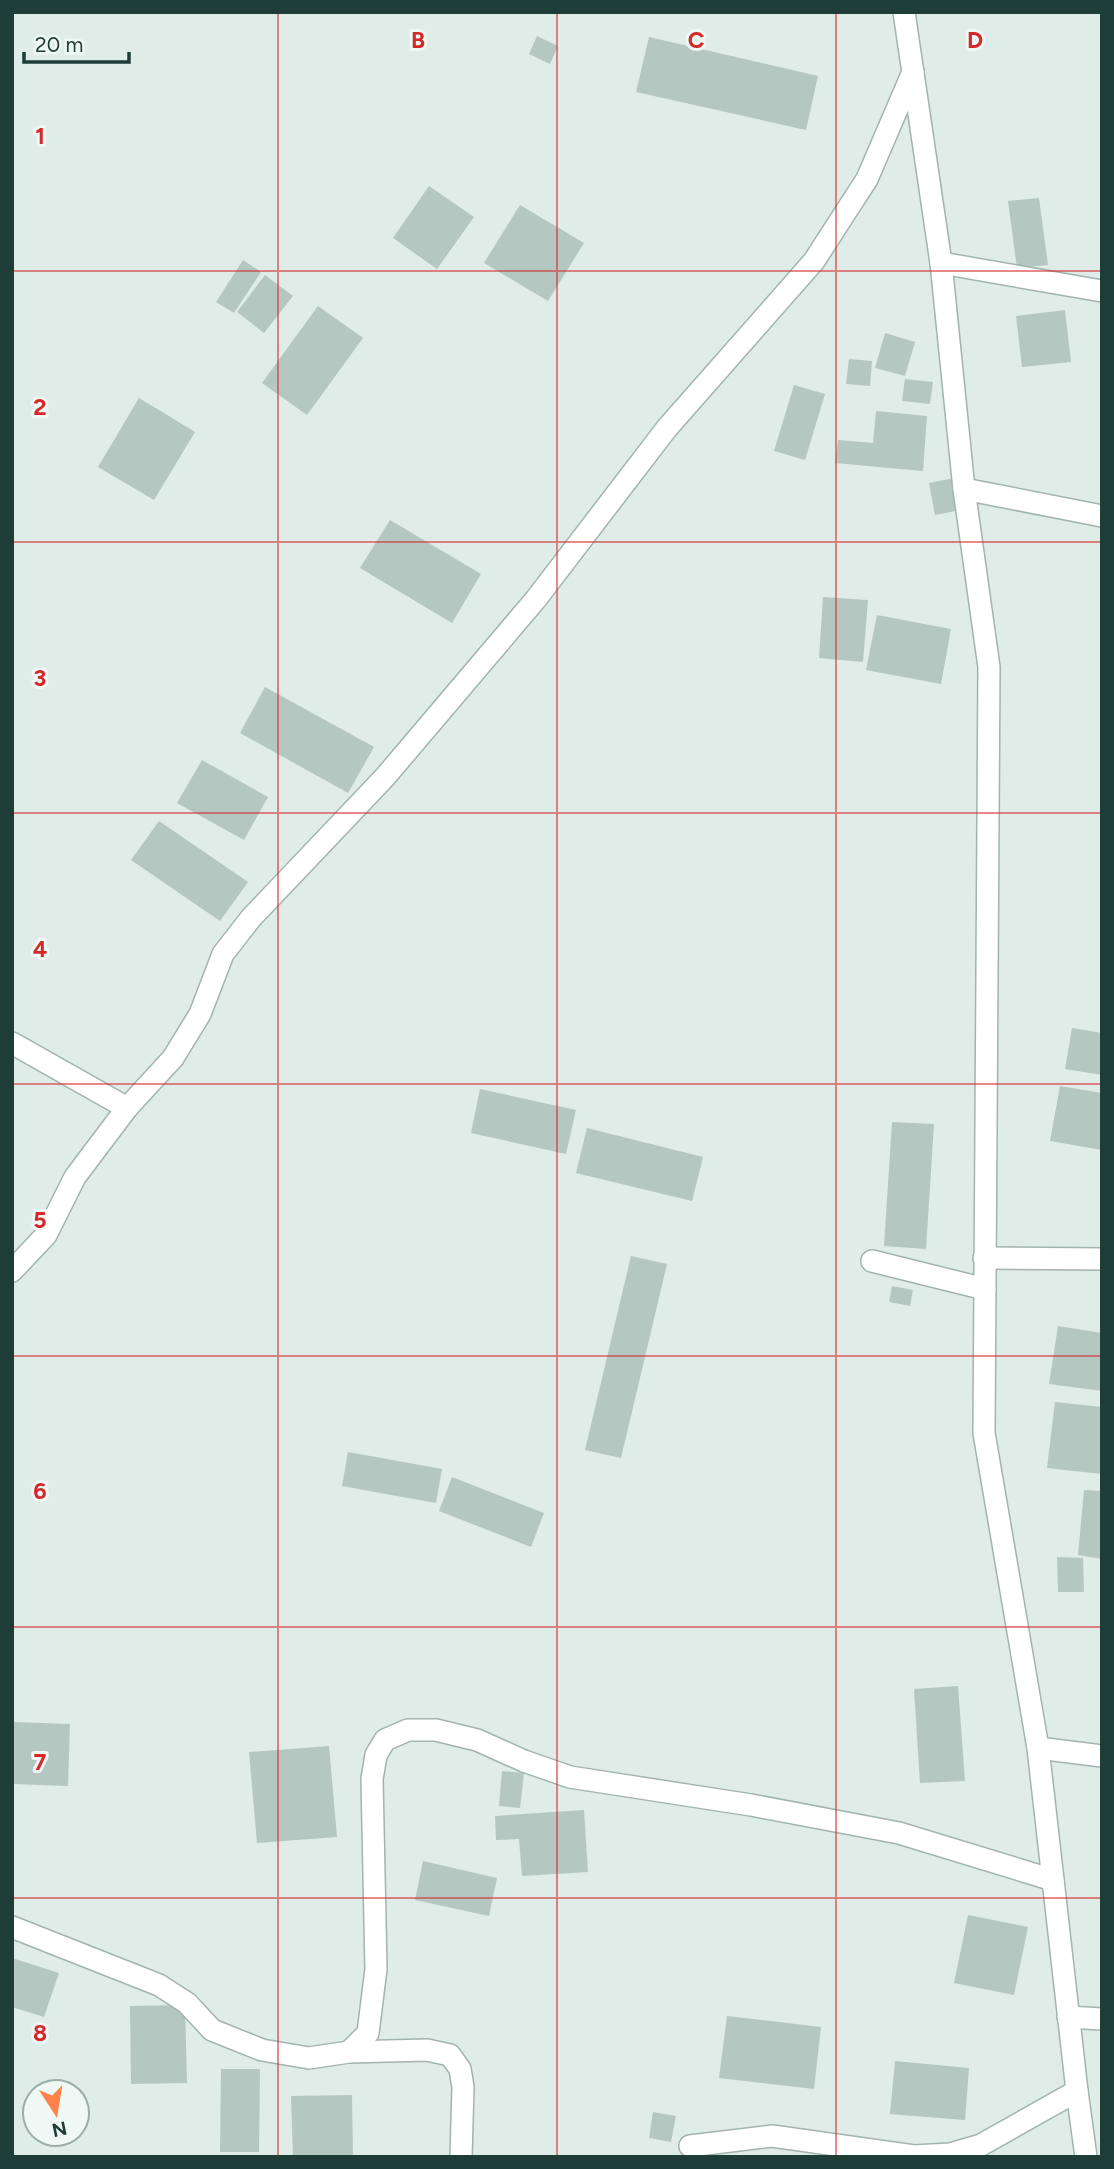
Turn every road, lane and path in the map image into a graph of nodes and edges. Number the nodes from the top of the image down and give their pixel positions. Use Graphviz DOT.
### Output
graph roads {
  1 [pos="904,12"];
  2 [pos="913,72"];
  3 [pos="941,263"];
  4 [pos="1102,291"];
  5 [pos="964,489"];
  6 [pos="1102,516"];
  7 [pos="12,1043"];
  8 [pos="127,1108"];
  9 [pos="984,1258"];
  10 [pos="1102,1258"];
  11 [pos="872,1261"];
  12 [pos="12,1271"];
  13 [pos="985,1289"];
  14 [pos="1038,1748"];
  15 [pos="1102,1756"];
  16 [pos="1053,1880"];
  17 [pos="12,1927"];
  18 [pos="1069,2017"];
  19 [pos="1102,2019"];
  20 [pos="349,2052"];
  21 [pos="1077,2091"];
  22 [pos="690,2146"];
  23 [pos="461,2157"];
  24 [pos="1086,2157"];
  1 -- 2 [label="street"];
  2 -- 3 [label="street"];
  2 -- 8 [label="street"];
  3 -- 4 [label="street"];
  3 -- 5 [label="street"];
  5 -- 6 [label="street"];
  5 -- 9 [label="street"];
  7 -- 8 [label="street"];
  8 -- 12 [label="street"];
  9 -- 10 [label="street"];
  9 -- 13 [label="street"];
  11 -- 13 [label="street"];
  13 -- 14 [label="street"];
  14 -- 15 [label="street"];
  14 -- 16 [label="street"];
  16 -- 18 [label="street"];
  16 -- 20 [label="street"];
  17 -- 20 [label="street"];
  18 -- 19 [label="street"];
  18 -- 21 [label="street"];
  20 -- 23 [label="street"];
  21 -- 22 [label="street"];
  21 -- 24 [label="street"];
}
